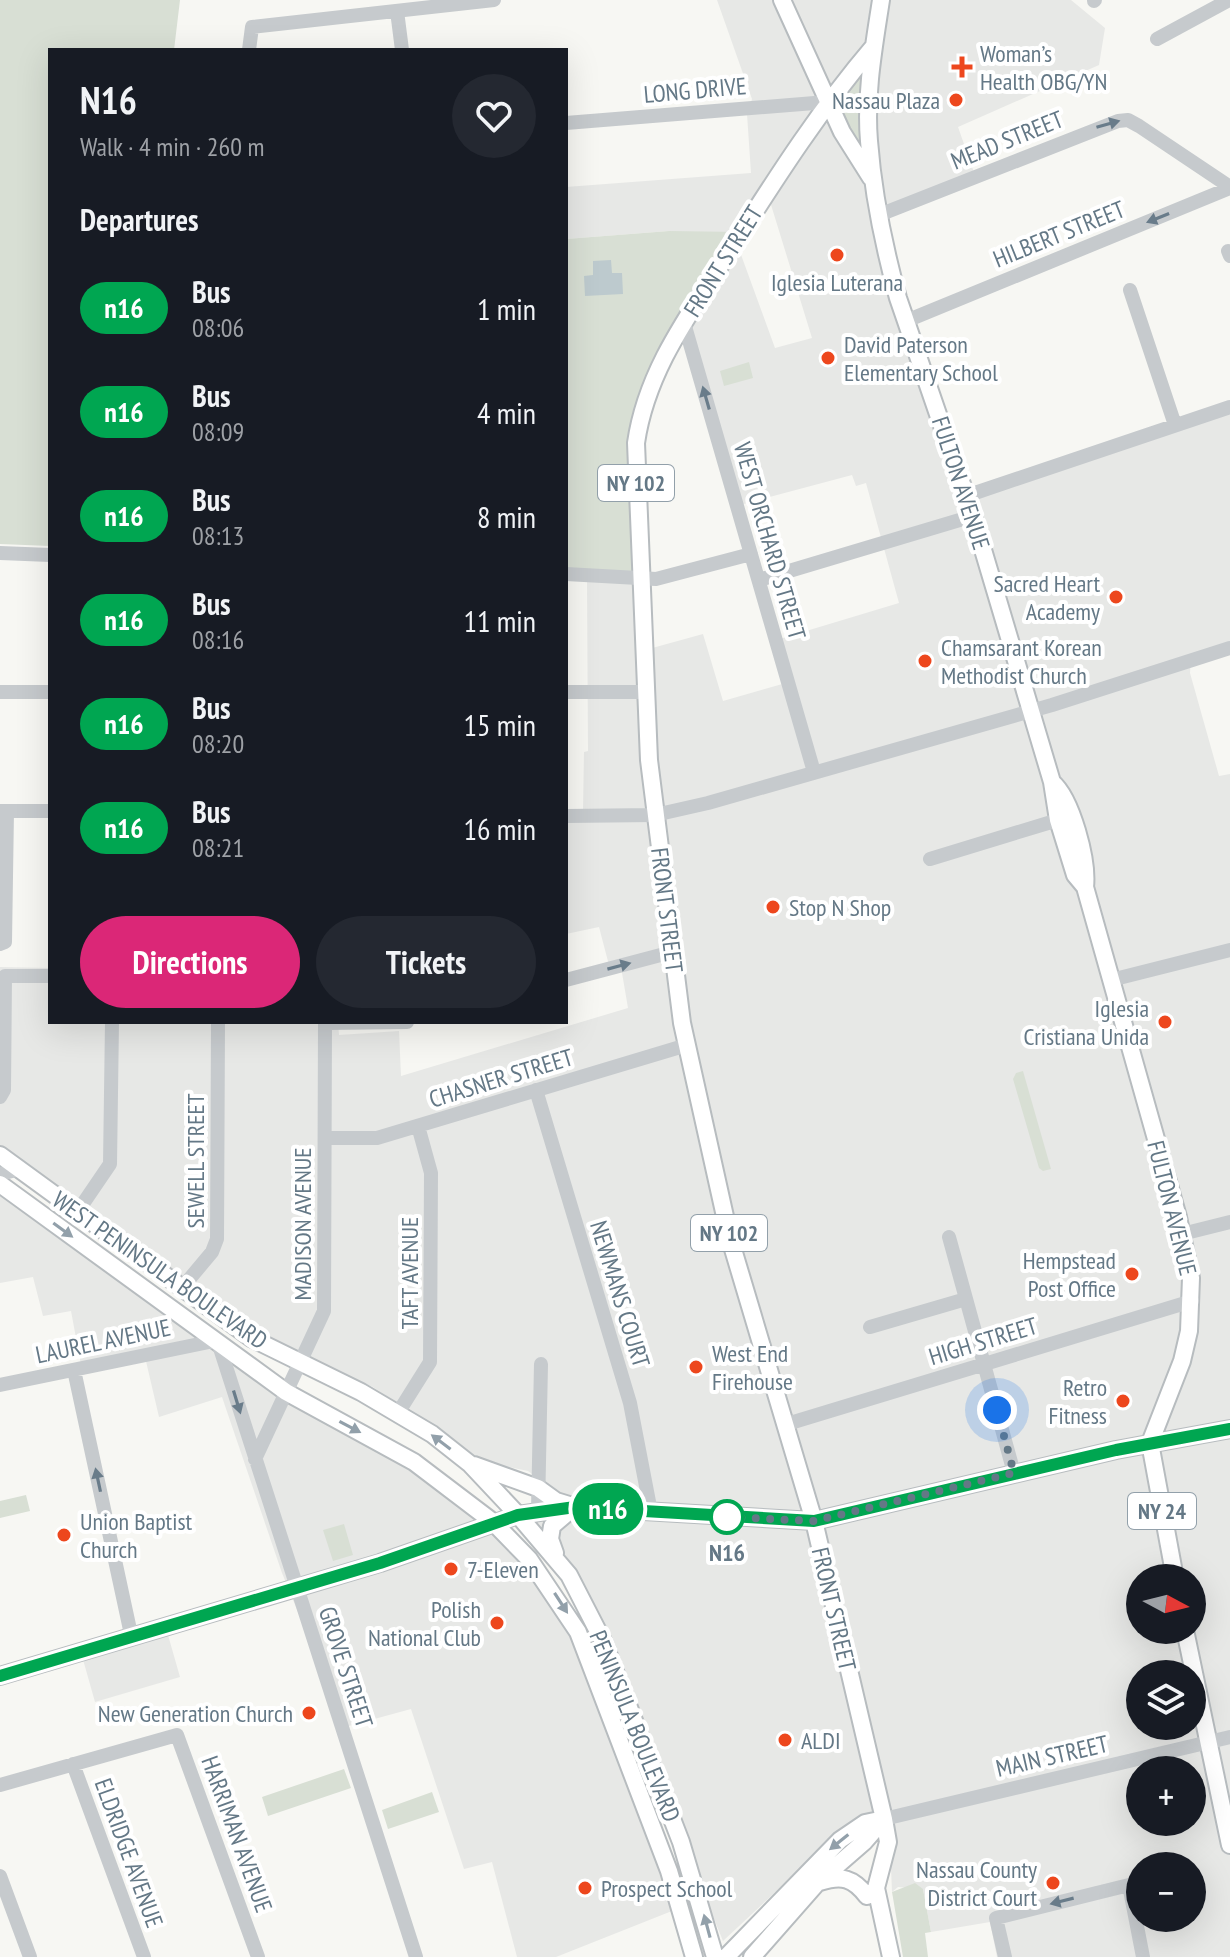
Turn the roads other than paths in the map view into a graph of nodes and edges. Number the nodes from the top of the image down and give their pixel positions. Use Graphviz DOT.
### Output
graph roads {
  1 [pos="494,0"];
  2 [pos="782,0"];
  3 [pos="881,0"];
  4 [pos="1229,0"];
  5 [pos="397,11"];
  6 [pos="1157,39"];
  7 [pos="874,46"];
  8 [pos="249,48"];
  9 [pos="402,48"];
  10 [pos="827,102"];
  11 [pos="568,123"];
  12 [pos="874,182"];
  13 [pos="1230,187"];
  14 [pos="879,215"];
  15 [pos="1130,290"];
  16 [pos="906,321"];
  17 [pos="684,323"];
  18 [pos="1230,407"];
  19 [pos="1175,425"];
  20 [pos="966,496"];
  21 [pos="973,516"];
  22 [pos="0,553"];
  23 [pos="751,554"];
  24 [pos="48,555"];
  25 [pos="568,574"];
  26 [pos="639,577"];
  27 [pos="759,580"];
  28 [pos="1230,648"];
  29 [pos="0,692"];
  30 [pos="48,692"];
  31 [pos="568,692"];
  32 [pos="645,692"];
  33 [pos="1031,711"];
  34 [pos="814,772"];
  35 [pos="1052,782"];
  36 [pos="3,811"];
  37 [pos="48,811"];
  38 [pos="655,815"];
  39 [pos="568,816"];
  40 [pos="1058,820"];
  41 [pos="930,859"];
  42 [pos="1085,887"];
  43 [pos="3,943"];
  44 [pos="1230,950"];
  45 [pos="672,952"];
  46 [pos="48,976"];
  47 [pos="568,979"];
  48 [pos="1111,980"];
  49 [pos="112,1024"];
  50 [pos="218,1024"];
  51 [pos="325,1024"];
  52 [pos="687,1045"];
  53 [pos="536,1090"];
  54 [pos="0,1097"];
  55 [pos="418,1126"];
  56 [pos="325,1138"];
  57 [pos="0,1155"];
  58 [pos="20,1169"];
  59 [pos="0,1174"];
  60 [pos="0,1184"];
  61 [pos="78,1211"];
  62 [pos="1230,1222"];
  63 [pos="1182,1234"];
  64 [pos="949,1237"];
  65 [pos="181,1289"];
  66 [pos="966,1299"];
  67 [pos="1192,1301"];
  68 [pos="870,1327"];
  69 [pos="217,1343"];
  70 [pos="299,1364"];
  71 [pos="541,1364"];
  72 [pos="984,1364"];
  73 [pos="74,1370"];
  74 [pos="0,1385"];
  75 [pos="286,1392"];
  76 [pos="398,1413"];
  77 [pos="787,1424"];
  78 [pos="1230,1429"];
  79 [pos="1150,1443"];
  80 [pos="255,1459"];
  81 [pos="470,1464"];
  82 [pos="1014,1473"];
  83 [pos="538,1488"];
  84 [pos="575,1507"];
  85 [pos="538,1510"];
  86 [pos="651,1512"];
  87 [pos="518,1515"];
  88 [pos="814,1521"];
  89 [pos="493,1522"];
  90 [pos="1172,1564"];
  91 [pos="569,1575"];
  92 [pos="297,1588"];
  93 [pos="132,1639"];
  94 [pos="1188,1644"];
  95 [pos="0,1676"];
  96 [pos="1230,1737"];
  97 [pos="1207,1742"];
  98 [pos="73,1764"];
  99 [pos="0,1785"];
  100 [pos="884,1819"];
  101 [pos="1230,1845"];
  102 [pos="0,1876"];
  103 [pos="818,1882"];
  104 [pos="867,1896"];
  105 [pos="30,1957"];
  106 [pos="144,1957"];
  107 [pos="258,1957"];
  108 [pos="416,1957"];
  109 [pos="694,1957"];
  110 [pos="715,1957"];
  111 [pos="726,1957"];
  112 [pos="752,1957"];
  113 [pos="880,1957"];
  114 [pos="891,1957"];
  115 [pos="1005,1957"];
  116 [pos="1143,1957"];
  1 -- 5 [label="street"];
  2 -- 10 [label="main road"];
  3 -- 7 [label="main road, FULTON AVENUE"];
  4 -- 6 [label="street"];
  5 -- 8 [label="street"];
  5 -- 9 [label="street"];
  7 -- 10 [label="main road, FRONT STREET / NY 102"];
  7 -- 12 [label="main road, FULTON AVENUE"];
  10 -- 11 [label="street, LONG DRIVE"];
  10 -- 12 [label="main road"];
  10 -- 17 [label="main road, FRONT STREET / NY 102"];
  12 -- 14 [label="main road, FULTON AVENUE"];
  14 -- 13 [label="street, MEAD STREET, one-way"];
  13 -- 16 [label="street, HILBERT STREET, one-way"];
  14 -- 16 [label="main road, FULTON AVENUE"];
  15 -- 19 [label="street"];
  16 -- 20 [label="main road, FULTON AVENUE"];
  23 -- 17 [label="street, WEST ORCHARD STREET, one-way"];
  17 -- 26 [label="main road, FRONT STREET / NY 102"];
  18 -- 19 [label="street"];
  19 -- 20 [label="street"];
  20 -- 21 [label="main road, FULTON AVENUE"];
  21 -- 27 [label="street"];
  21 -- 33 [label="main road, FULTON AVENUE"];
  22 -- 24 [label="street"];
  23 -- 26 [label="street"];
  23 -- 27 [label="street, WEST ORCHARD STREET"];
  25 -- 26 [label="street"];
  26 -- 32 [label="main road, FRONT STREET / NY 102"];
  27 -- 34 [label="street, WEST ORCHARD STREET"];
  28 -- 33 [label="street"];
  29 -- 30 [label="street"];
  31 -- 32 [label="street"];
  32 -- 38 [label="main road, FRONT STREET / NY 102"];
  33 -- 34 [label="street"];
  33 -- 35 [label="main road, FULTON AVENUE"];
  34 -- 38 [label="street"];
  35 -- 40 [label="main road, FULTON AVENUE"];
  35 -- 42 [label="main road, FULTON AVENUE"];
  36 -- 37 [label="street"];
  36 -- 43 [label="street"];
  38 -- 39 [label="street"];
  38 -- 45 [label="main road, FRONT STREET / NY 102"];
  40 -- 41 [label="street"];
  40 -- 42 [label="main road, FULTON AVENUE"];
  42 -- 48 [label="main road, FULTON AVENUE"];
  44 -- 48 [label="street"];
  47 -- 45 [label="street, one-way"];
  45 -- 52 [label="main road, FRONT STREET / NY 102"];
  46 -- 54 [label="street"];
  48 -- 63 [label="main road, FULTON AVENUE"];
  49 -- 61 [label="street"];
  50 -- 65 [label="street, SEWELL STREET"];
  51 -- 56 [label="street, MADISON AVENUE"];
  52 -- 53 [label="street, CHASNER STREET"];
  52 -- 77 [label="main road, FRONT STREET / NY 102"];
  53 -- 55 [label="street, CHASNER STREET"];
  53 -- 86 [label="street, NEWMANS COURT"];
  55 -- 56 [label="street, CHASNER STREET"];
  55 -- 76 [label="street, TAFT AVENUE"];
  56 -- 70 [label="street, MADISON AVENUE"];
  57 -- 58 [label="main road, WEST PENINSULA BOULEVARD"];
  58 -- 59 [label="street"];
  58 -- 61 [label="main road, WEST PENINSULA BOULEVARD"];
  60 -- 69 [label="main road, WEST PENINSULA BOULEVARD, one-way"];
  61 -- 65 [label="main road, WEST PENINSULA BOULEVARD"];
  62 -- 63 [label="street"];
  63 -- 67 [label="main road, FULTON AVENUE"];
  64 -- 66 [label="street"];
  65 -- 70 [label="main road, WEST PENINSULA BOULEVARD"];
  66 -- 68 [label="street"];
  66 -- 72 [label="street"];
  67 -- 72 [label="street, HIGH STREET"];
  67 -- 79 [label="main road, FULTON AVENUE"];
  69 -- 73 [label="street, LAUREL AVENUE"];
  69 -- 75 [label="main road, WEST PENINSULA BOULEVARD"];
  69 -- 80 [label="street, GROVE STREET, one-way"];
  70 -- 75 [label="street, MADISON AVENUE"];
  70 -- 76 [label="main road, WEST PENINSULA BOULEVARD"];
  71 -- 83 [label="street"];
  72 -- 77 [label="street, HIGH STREET"];
  72 -- 82 [label="street"];
  73 -- 74 [label="street, LAUREL AVENUE"];
  93 -- 73 [label="street, one-way"];
  75 -- 80 [label="street, MADISON AVENUE"];
  75 -- 89 [label="main road, WEST PENINSULA BOULEVARD, one-way"];
  81 -- 76 [label="main road, WEST PENINSULA BOULEVARD, one-way"];
  77 -- 88 [label="main road, FRONT STREET / NY 102"];
  78 -- 79 [label="main road"];
  79 -- 82 [label="main road"];
  79 -- 90 [label="main road, NY 24"];
  80 -- 92 [label="street, GROVE STREET"];
  81 -- 83 [label="main road"];
  81 -- 87 [label="main road, WEST PENINSULA BOULEVARD"];
  82 -- 88 [label="main road"];
  83 -- 84 [label="main road"];
  83 -- 85 [label="street"];
  84 -- 85 [label="main road"];
  84 -- 86 [label="main road"];
  84 -- 91 [label="main road"];
  85 -- 87 [label="main road"];
  86 -- 88 [label="main road"];
  87 -- 89 [label="main road"];
  87 -- 91 [label="main road, PENINSULA BOULEVARD"];
  88 -- 100 [label="main road, FRONT STREET / NY 102"];
  89 -- 92 [label="main road"];
  89 -- 109 [label="main road, PENINSULA BOULEVARD, one-way"];
  110 -- 91 [label="main road, PENINSULA BOULEVARD, one-way"];
  92 -- 93 [label="main road"];
  92 -- 108 [label="street, GROVE STREET"];
  93 -- 95 [label="main road"];
  94 -- 97 [label="main road"];
  96 -- 97 [label="street, MAIN STREET"];
  97 -- 100 [label="street, MAIN STREET"];
  97 -- 101 [label="main road"];
  98 -- 99 [label="street"];
  98 -- 106 [label="street, ELDRIDGE AVENUE"];
  98 -- 107 [label="street, HARRIMAN AVENUE"];
  100 -- 103 [label="main road"];
  100 -- 104 [label="main road, FRONT STREET / NY 102"];
  100 -- 111 [label="main road, one-way"];
  100 -- 114 [label="main road, FRONT STREET / NY 102"];
  102 -- 105 [label="street"];
  103 -- 104 [label="main road"];
  103 -- 112 [label="main road"];
  104 -- 113 [label="main road, FRONT STREET / NY 102"];
  116 -- 115 [label="street, one-way"];
}
